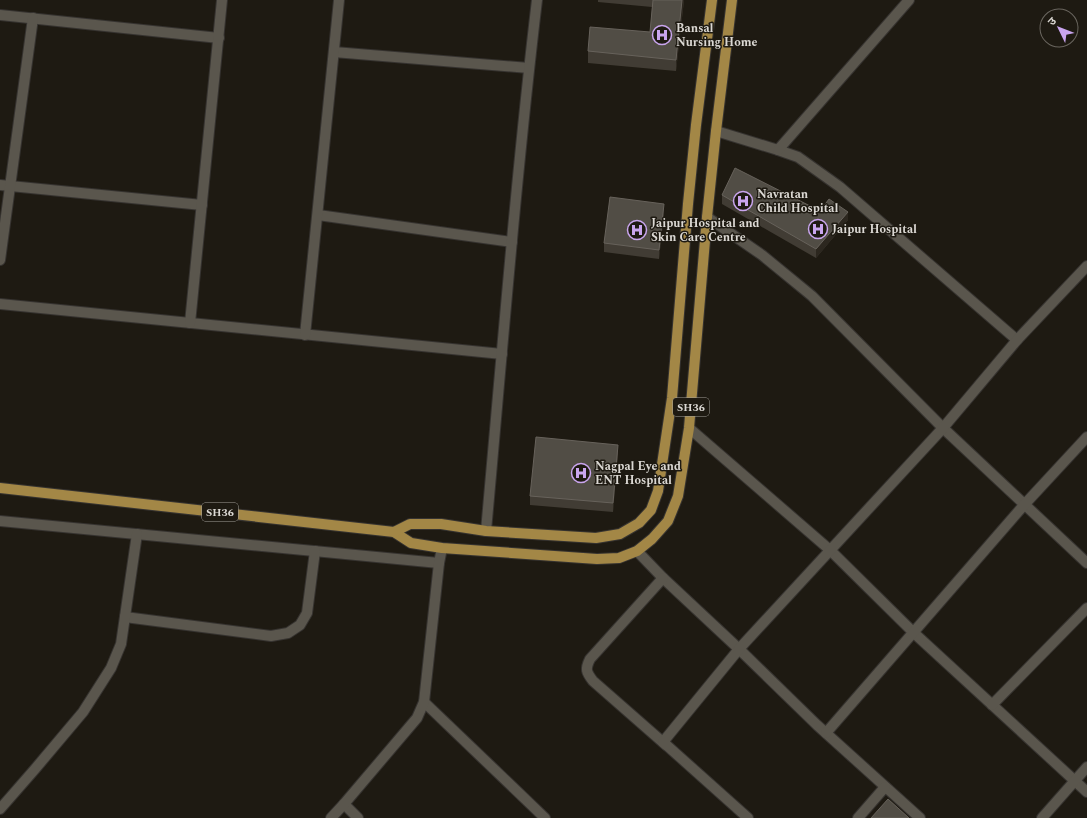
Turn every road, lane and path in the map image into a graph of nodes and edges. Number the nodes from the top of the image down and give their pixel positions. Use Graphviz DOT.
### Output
graph roads {
  1 [pos="222,0"];
  2 [pos="339,0"];
  3 [pos="537,0"];
  4 [pos="712,0"];
  5 [pos="732,0"];
  6 [pos="909,0"];
  7 [pos="0,15"];
  8 [pos="33,18"];
  9 [pos="219,38"];
  10 [pos="334,52"];
  11 [pos="529,68"];
  12 [pos="716,131"];
  13 [pos="778,150"];
  14 [pos="5,185"];
  15 [pos="202,206"];
  16 [pos="318,215"];
  17 [pos="707,217"];
  18 [pos="512,242"];
  19 [pos="0,260"];
  20 [pos="1087,266"];
  21 [pos="0,304"];
  22 [pos="190,323"];
  23 [pos="306,335"];
  24 [pos="1017,340"];
  25 [pos="502,354"];
  26 [pos="689,428"];
  27 [pos="943,428"];
  28 [pos="1087,437"];
  29 [pos="0,488"];
  30 [pos="1024,505"];
  31 [pos="0,521"];
  32 [pos="486,531"];
  33 [pos="394,532"];
  34 [pos="137,534"];
  35 [pos="442,548"];
  36 [pos="830,550"];
  37 [pos="315,551"];
  38 [pos="638,551"];
  39 [pos="439,563"];
  40 [pos="1087,563"];
  41 [pos="663,578"];
  42 [pos="1087,608"];
  43 [pos="125,617"];
  44 [pos="914,633"];
  45 [pos="739,649"];
  46 [pos="424,702"];
  47 [pos="992,705"];
  48 [pos="826,733"];
  49 [pos="666,745"];
  50 [pos="1087,767"];
  51 [pos="1074,781"];
  52 [pos="885,787"];
  53 [pos="1087,792"];
  54 [pos="344,804"];
  55 [pos="0,809"];
  56 [pos="331,818"];
  57 [pos="358,818"];
  58 [pos="545,818"];
  59 [pos="748,818"];
  60 [pos="858,818"];
  61 [pos="920,818"];
  62 [pos="1042,818"];
  1 -- 9 [label="street"];
  2 -- 10 [label="street"];
  3 -- 11 [label="street"];
  4 -- 32 [label="main road, SH36"];
  5 -- 12 [label="main road, SH36"];
  6 -- 13 [label="street"];
  7 -- 8 [label="street"];
  8 -- 9 [label="street"];
  8 -- 14 [label="street"];
  9 -- 15 [label="street"];
  10 -- 11 [label="street"];
  10 -- 16 [label="street"];
  11 -- 18 [label="street"];
  12 -- 13 [label="street"];
  12 -- 17 [label="main road, SH36"];
  13 -- 24 [label="street"];
  14 -- 15 [label="street"];
  14 -- 19 [label="street"];
  15 -- 22 [label="street"];
  16 -- 18 [label="street"];
  16 -- 23 [label="street"];
  17 -- 26 [label="main road, SH36"];
  17 -- 27 [label="street"];
  18 -- 25 [label="street"];
  20 -- 24 [label="street"];
  21 -- 22 [label="street"];
  22 -- 23 [label="street"];
  23 -- 25 [label="street"];
  24 -- 27 [label="street"];
  25 -- 32 [label="street"];
  26 -- 36 [label="street"];
  26 -- 38 [label="main road, SH36"];
  27 -- 30 [label="street"];
  27 -- 36 [label="street"];
  28 -- 30 [label="street"];
  29 -- 33 [label="main road, SH36"];
  30 -- 40 [label="street"];
  30 -- 44 [label="street"];
  31 -- 34 [label="street"];
  32 -- 33 [label="main road, SH36"];
  33 -- 35 [label="main road, SH36"];
  34 -- 37 [label="street"];
  34 -- 43 [label="street"];
  35 -- 38 [label="main road, SH36"];
  35 -- 39 [label="street"];
  36 -- 44 [label="street"];
  36 -- 45 [label="street"];
  37 -- 39 [label="street"];
  37 -- 43 [label="street"];
  38 -- 41 [label="street"];
  39 -- 46 [label="street"];
  41 -- 45 [label="street"];
  41 -- 49 [label="street"];
  42 -- 47 [label="street"];
  43 -- 55 [label="street"];
  44 -- 47 [label="street"];
  44 -- 48 [label="street"];
  45 -- 48 [label="street"];
  45 -- 49 [label="street"];
  46 -- 54 [label="street"];
  46 -- 58 [label="street"];
  47 -- 51 [label="street"];
  48 -- 52 [label="street"];
  49 -- 59 [label="street"];
  50 -- 51 [label="street"];
  51 -- 53 [label="street"];
  51 -- 62 [label="street"];
  52 -- 60 [label="street"];
  52 -- 61 [label="street"];
  54 -- 56 [label="street"];
  54 -- 57 [label="street"];
}
